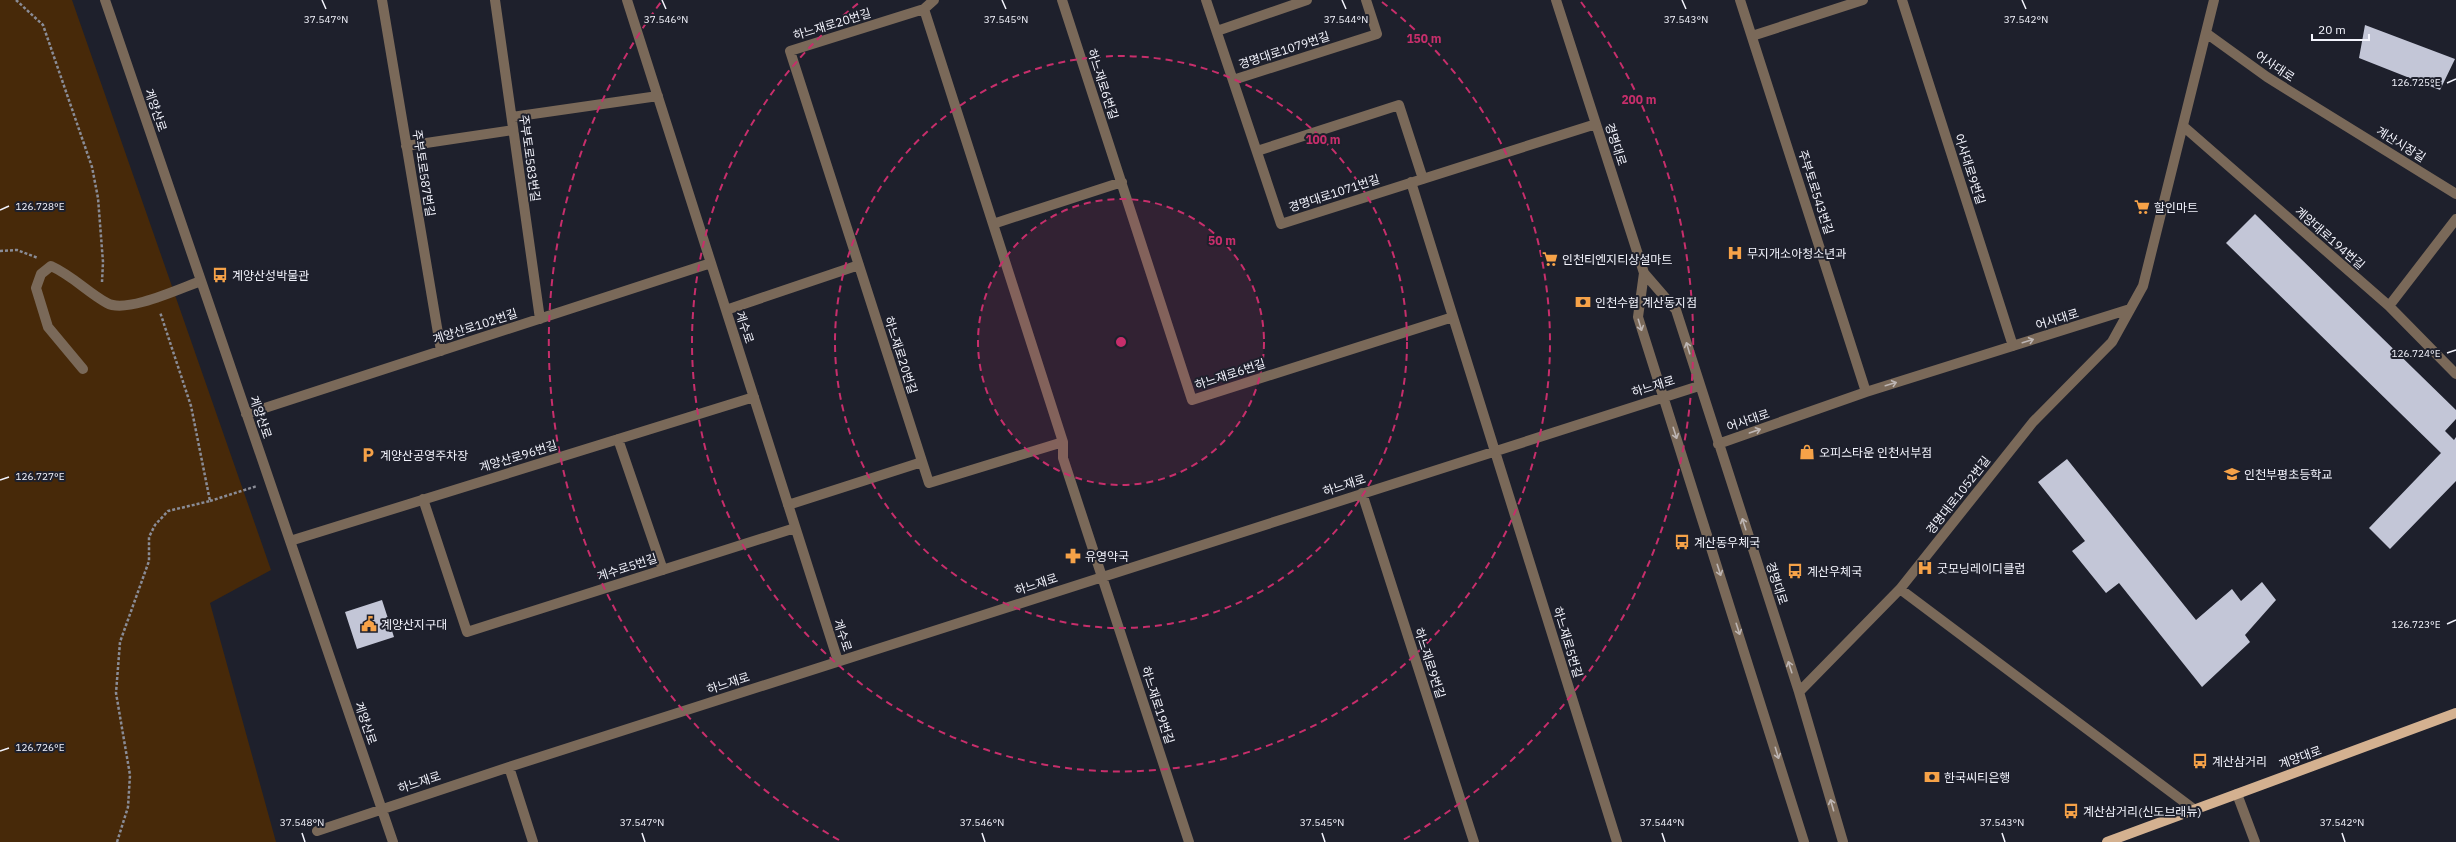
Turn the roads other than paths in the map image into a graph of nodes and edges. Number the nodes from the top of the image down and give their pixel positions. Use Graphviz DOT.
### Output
graph roads {
  1 [pos="105,0"];
  2 [pos="382,0"];
  3 [pos="495,0"];
  4 [pos="627,0"];
  5 [pos="934,0"];
  6 [pos="1062,0"];
  7 [pos="1206,0"];
  8 [pos="1308,0"];
  9 [pos="1366,0"];
  10 [pos="1556,0"];
  11 [pos="1740,0"];
  12 [pos="1863,0"];
  13 [pos="1902,0"];
  14 [pos="2214,0"];
  15 [pos="924,9"];
  16 [pos="1216,31"];
  17 [pos="2206,33"];
  18 [pos="1752,36"];
  19 [pos="1233,80"];
  20 [pos="658,96"];
  21 [pos="512,117"];
  22 [pos="2332,117"];
  23 [pos="1246,119"];
  24 [pos="1596,124"];
  25 [pos="2183,126"];
  26 [pos="513,130"];
  27 [pos="406,146"];
  28 [pos="1257,151"];
  29 [pos="1422,179"];
  30 [pos="1122,182"];
  31 [pos="1411,182"];
  32 [pos="2456,194"];
  33 [pos="2456,219"];
  34 [pos="993,224"];
  35 [pos="711,264"];
  36 [pos="859,265"];
  37 [pos="1644,273"];
  38 [pos="201,281"];
  39 [pos="2389,306"];
  40 [pos="2130,309"];
  41 [pos="726,310"];
  42 [pos="1453,317"];
  43 [pos="540,319"];
  44 [pos="2013,346"];
  45 [pos="441,351"];
  46 [pos="84,369"];
  47 [pos="2456,374"];
  48 [pos="1699,386"];
  49 [pos="1866,392"];
  50 [pos="1663,396"];
  51 [pos="754,397"];
  52 [pos="246,414"];
  53 [pos="618,439"];
  54 [pos="1063,442"];
  55 [pos="1718,444"];
  56 [pos="1495,450"];
  57 [pos="922,462"];
  58 [pos="1362,493"];
  59 [pos="423,499"];
  60 [pos="788,505"];
  61 [pos="795,528"];
  62 [pos="290,541"];
  63 [pos="662,570"];
  64 [pos="1102,576"];
  65 [pos="1900,589"];
  66 [pos="838,661"];
  67 [pos="1799,692"];
  68 [pos="2456,713"];
  69 [pos="509,767"];
  70 [pos="2237,794"];
  71 [pos="381,808"];
  72 [pos="2195,810"];
  73 [pos="317,831"];
  74 [pos="393,842"];
  75 [pos="533,842"];
  76 [pos="1189,842"];
  77 [pos="1474,842"];
  78 [pos="1617,842"];
  79 [pos="1804,842"];
  80 [pos="1843,842"];
  81 [pos="2108,842"];
  82 [pos="2255,842"];
  1 -- 38 [label="street, 계양산로"];
  2 -- 27 [label="street, 주부토로587번길"];
  3 -- 21 [label="street, 주부토로583번길"];
  4 -- 20 [label="street, 계수로"];
  5 -- 15 [label="street"];
  6 -- 30 [label="street, 하느재로6번길"];
  7 -- 16 [label="street, 경명대로1079번길"];
  8 -- 16 [label="street"];
  9 -- 19 [label="street, 경명대로1079번길"];
  10 -- 24 [label="street, 경명대로"];
  11 -- 18 [label="street, 주부토로543번길"];
  12 -- 18 [label="street"];
  13 -- 44 [label="street, 어사대로9번길"];
  14 -- 17 [label="street"];
  15 -- 34 [label="street"];
  15 -- 36 [label="street, 하느재로20번길"];
  16 -- 19 [label="street, 경명대로1079번길"];
  17 -- 22 [label="street, 어사대로"];
  17 -- 25 [label="street"];
  18 -- 49 [label="street, 주부토로543번길"];
  19 -- 23 [label="street, 경명대로1079번길"];
  20 -- 21 [label="street"];
  20 -- 35 [label="street, 계수로"];
  21 -- 26 [label="street, 주부토로583번길"];
  22 -- 32 [label="street, 계산시장길"];
  23 -- 28 [label="street, 경명대로1071번길"];
  24 -- 29 [label="street, 경명대로1071번길"];
  24 -- 37 [label="street, 경명대로"];
  25 -- 39 [label="street, 계양대로194번길"];
  25 -- 40 [label="street"];
  26 -- 27 [label="street"];
  26 -- 43 [label="street, 주부토로583번길"];
  27 -- 45 [label="street, 주부토로587번길"];
  28 -- 29 [label="street"];
  28 -- 31 [label="street, 경명대로1071번길"];
  29 -- 31 [label="street, 경명대로1071번길"];
  30 -- 34 [label="street"];
  30 -- 42 [label="street, 하느재로6번길"];
  31 -- 42 [label="street"];
  33 -- 39 [label="street"];
  34 -- 54 [label="street"];
  35 -- 41 [label="street, 계수로"];
  35 -- 43 [label="street, 계양산로102번길"];
  36 -- 41 [label="street"];
  36 -- 57 [label="street, 하느재로20번길"];
  48 -- 37 [label="street, 경명대로, one-way"];
  37 -- 50 [label="street, 경명대로, one-way"];
  38 -- 46 [label="street"];
  38 -- 52 [label="street, 계양산로"];
  39 -- 47 [label="street, 계양대로194번길"];
  44 -- 40 [label="street, 어사대로, one-way"];
  40 -- 65 [label="street, 경명대로1052번길"];
  41 -- 51 [label="street, 계수로"];
  42 -- 56 [label="street"];
  43 -- 45 [label="street, 계양산로102번길"];
  49 -- 44 [label="street, 어사대로, one-way"];
  45 -- 52 [label="street, 계양산로102번길"];
  48 -- 50 [label="street, 하느재로"];
  48 -- 55 [label="street, 경명대로"];
  55 -- 49 [label="street, 어사대로, one-way"];
  50 -- 56 [label="street, 하느재로"];
  50 -- 79 [label="street, 경명대로, one-way"];
  51 -- 53 [label="street, 계양산로96번길"];
  51 -- 60 [label="street, 계수로"];
  52 -- 62 [label="street, 계양산로"];
  53 -- 59 [label="street, 계양산로96번길"];
  53 -- 63 [label="street"];
  54 -- 57 [label="street, 하느재로20번길"];
  54 -- 64 [label="street"];
  67 -- 55 [label="street, 경명대로, one-way"];
  56 -- 58 [label="street, 하느재로"];
  56 -- 78 [label="street, 하느재로5번길"];
  57 -- 60 [label="street"];
  58 -- 64 [label="street, 하느재로"];
  58 -- 77 [label="street, 하느재로9번길"];
  59 -- 62 [label="street, 계양산로96번길"];
  59 -- 63 [label="street, 계수로5번길"];
  60 -- 61 [label="street, 계수로"];
  61 -- 63 [label="street, 계수로5번길"];
  61 -- 66 [label="street, 계수로"];
  62 -- 71 [label="street, 계양산로"];
  64 -- 66 [label="street, 하느재로"];
  64 -- 76 [label="street, 하느재로19번길"];
  65 -- 67 [label="street, 경명대로1052번길"];
  65 -- 72 [label="street"];
  66 -- 69 [label="street, 하느재로"];
  80 -- 67 [label="street, 경명대로, one-way"];
  68 -- 70 [label="main road, 계양대로"];
  69 -- 71 [label="street, 하느재로"];
  69 -- 75 [label="street"];
  70 -- 72 [label="main road, 계양대로"];
  70 -- 82 [label="street"];
  71 -- 73 [label="street, 하느재로"];
  71 -- 74 [label="street, 계양산로"];
  72 -- 81 [label="main road, 계양대로"];
}
